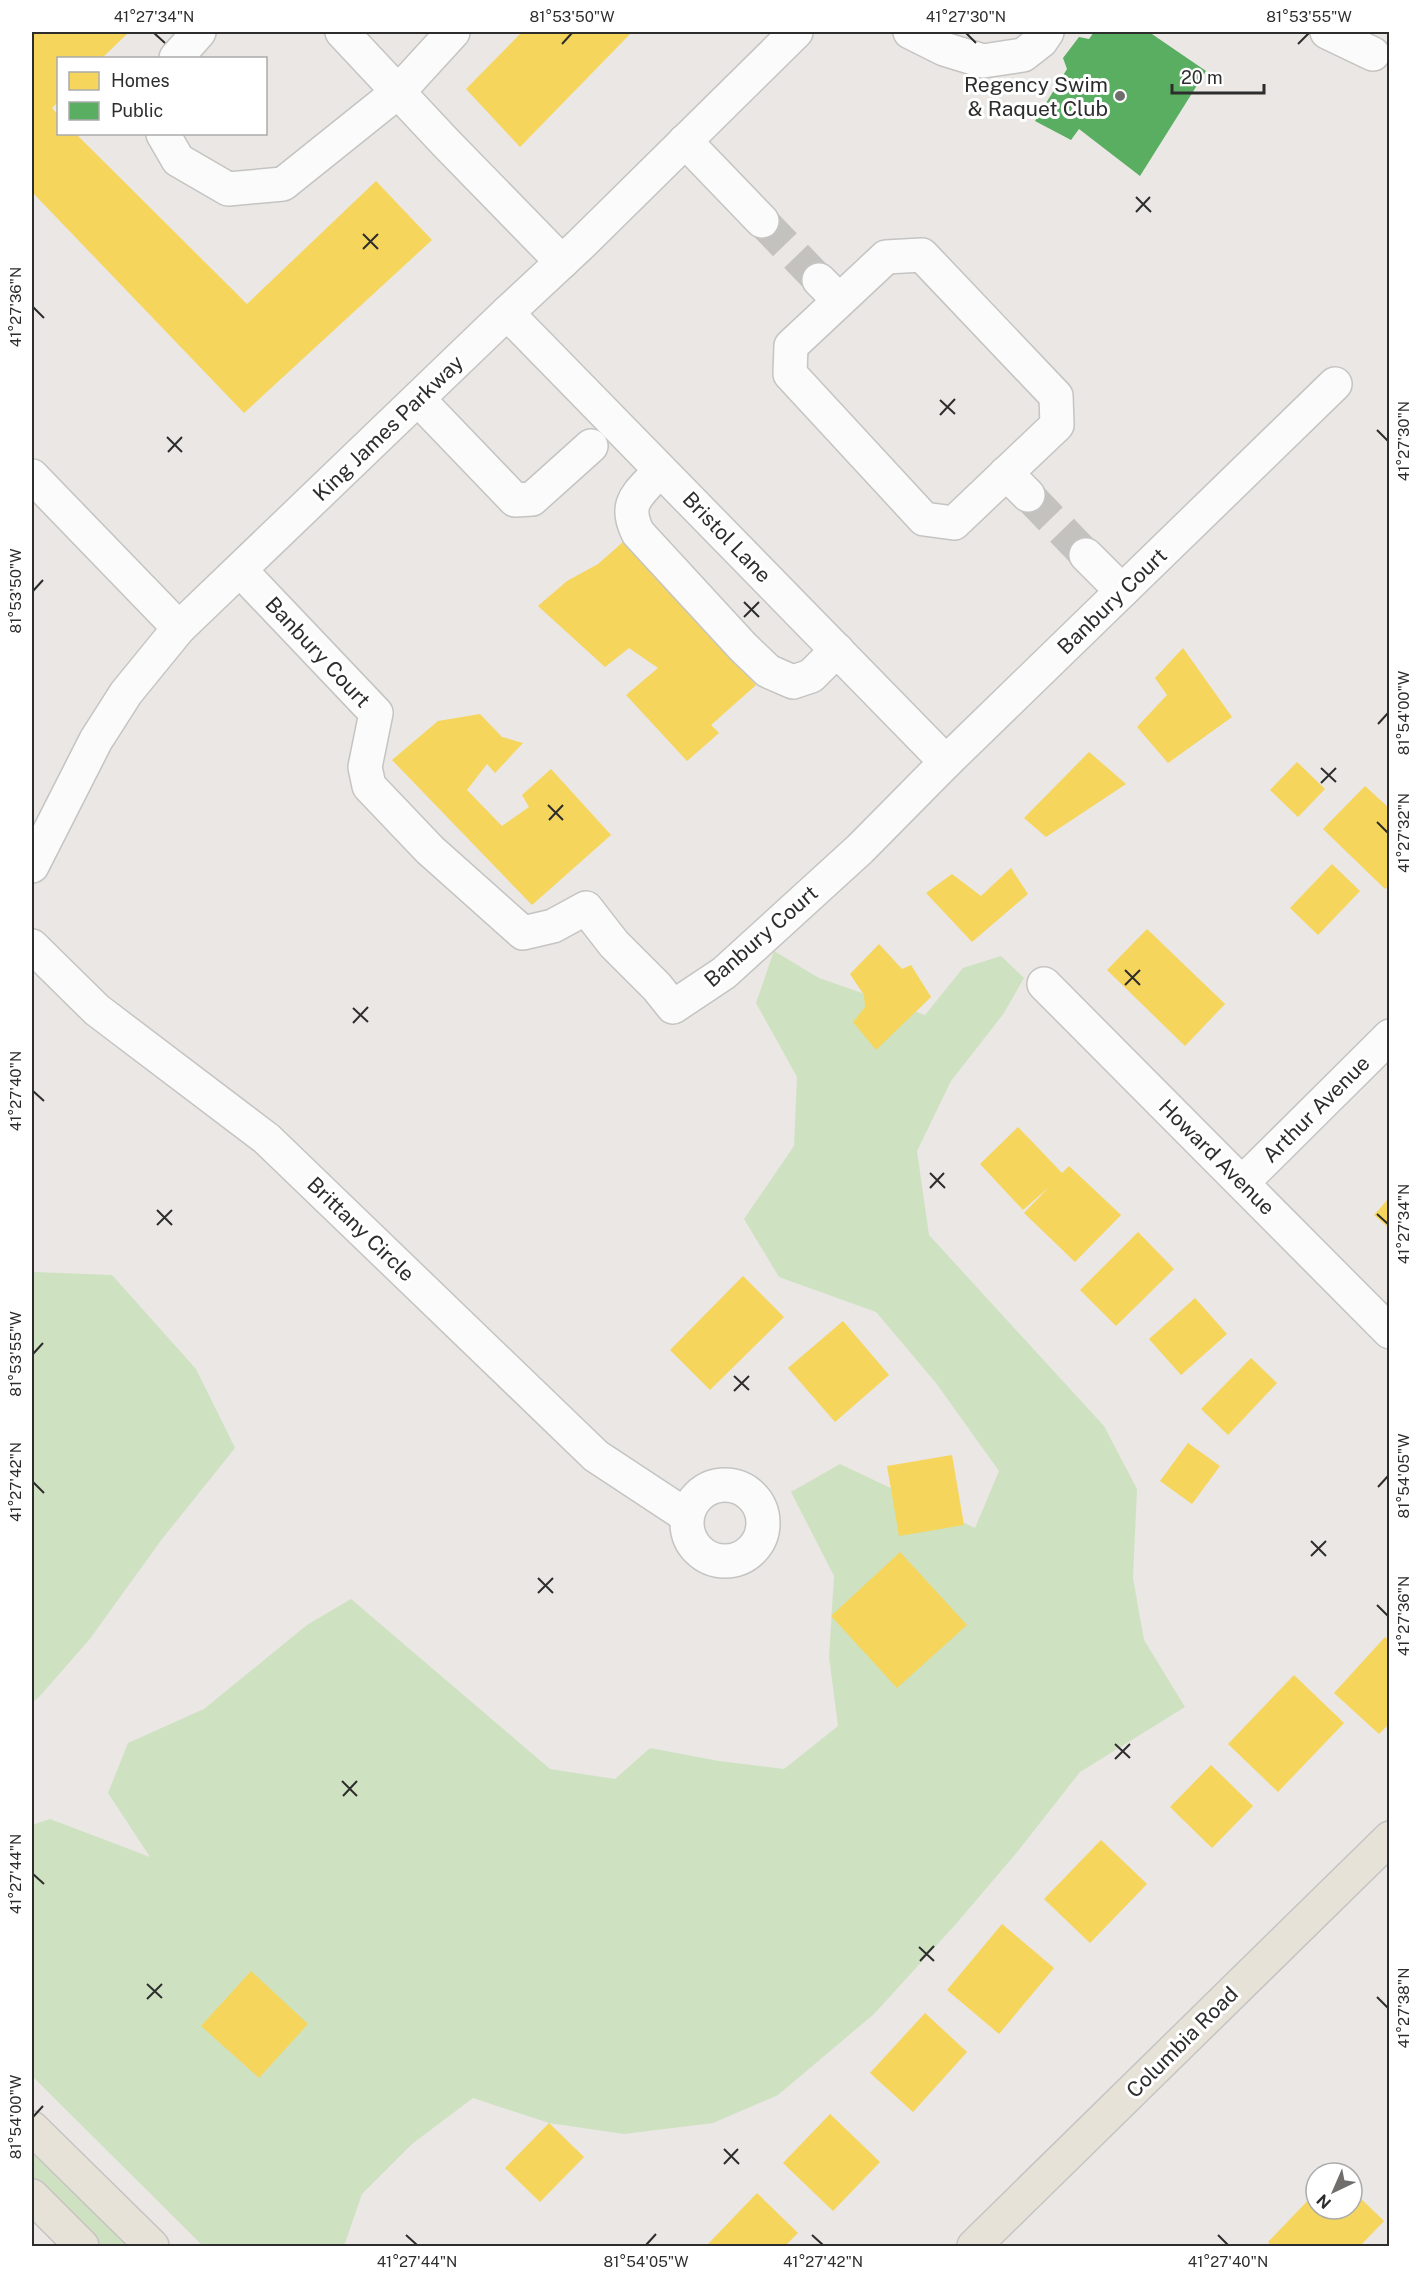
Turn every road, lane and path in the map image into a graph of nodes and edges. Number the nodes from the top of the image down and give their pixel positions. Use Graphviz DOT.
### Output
graph roads {
  1 [pos="199,32"];
  2 [pos="342,32"];
  3 [pos="453,32"];
  4 [pos="796,32"];
  5 [pos="910,32"];
  6 [pos="1047,32"];
  7 [pos="1327,32"];
  8 [pos="1373,54"];
  9 [pos="177,57"];
  10 [pos="399,91"];
  11 [pos="164,135"];
  12 [pos="685,141"];
  13 [pos="762,221"];
  14 [pos="562,262"];
  15 [pos="507,313"];
  16 [pos="1335,384"];
  17 [pos="418,399"];
  18 [pos="591,446"];
  19 [pos="660,470"];
  20 [pos="32,476"];
  21 [pos="1017,484"];
  22 [pos="1086,555"];
  23 [pos="241,571"];
  24 [pos="1122,591"];
  25 [pos="179,628"];
  26 [pos="837,650"];
  27 [pos="946,762"];
  28 [pos="32,866"];
  29 [pos="32,946"];
  30 [pos="1044,984"];
  31 [pos="1389,1036"];
  32 [pos="1242,1182"];
  33 [pos="1389,1332"];
  34 [pos="687,1516"];
  35 [pos="1389,1838"];
  36 [pos="32,2128"];
  37 [pos="32,2196"];
  38 [pos="82,2247"];
  39 [pos="152,2247"];
  40 [pos="974,2247"];
  1 -- 9 [label="street"];
  2 -- 10 [label="street"];
  3 -- 10 [label="street"];
  4 -- 12 [label="street, King James Parkway"];
  5 -- 6 [label="street"];
  7 -- 8 [label="street"];
  10 -- 11 [label="street"];
  10 -- 14 [label="street"];
  12 -- 13 [label="street"];
  12 -- 14 [label="street, King James Parkway"];
  14 -- 15 [label="street, King James Parkway"];
  15 -- 17 [label="street, King James Parkway"];
  15 -- 19 [label="street, Bristol Lane"];
  16 -- 24 [label="street, Banbury Court"];
  17 -- 18 [label="street"];
  17 -- 23 [label="street, King James Parkway"];
  19 -- 26 [label="street, Bristol Lane"];
  19 -- 26 [label="street"];
  20 -- 25 [label="street"];
  21 -- 21 [label="street"];
  22 -- 24 [label="street"];
  23 -- 25 [label="street, King James Parkway"];
  23 -- 27 [label="street, Banbury Court"];
  24 -- 27 [label="street, Banbury Court"];
  25 -- 28 [label="street, King James Parkway"];
  26 -- 27 [label="street, Bristol Lane"];
  29 -- 34 [label="street, Brittany Circle"];
  30 -- 32 [label="street, Howard Avenue"];
  31 -- 32 [label="street, Arthur Avenue"];
  32 -- 33 [label="street, Howard Avenue"];
  35 -- 40 [label="main road, Columbia Road"];
  36 -- 39 [label="main road"];
  37 -- 38 [label="main road"];
}
